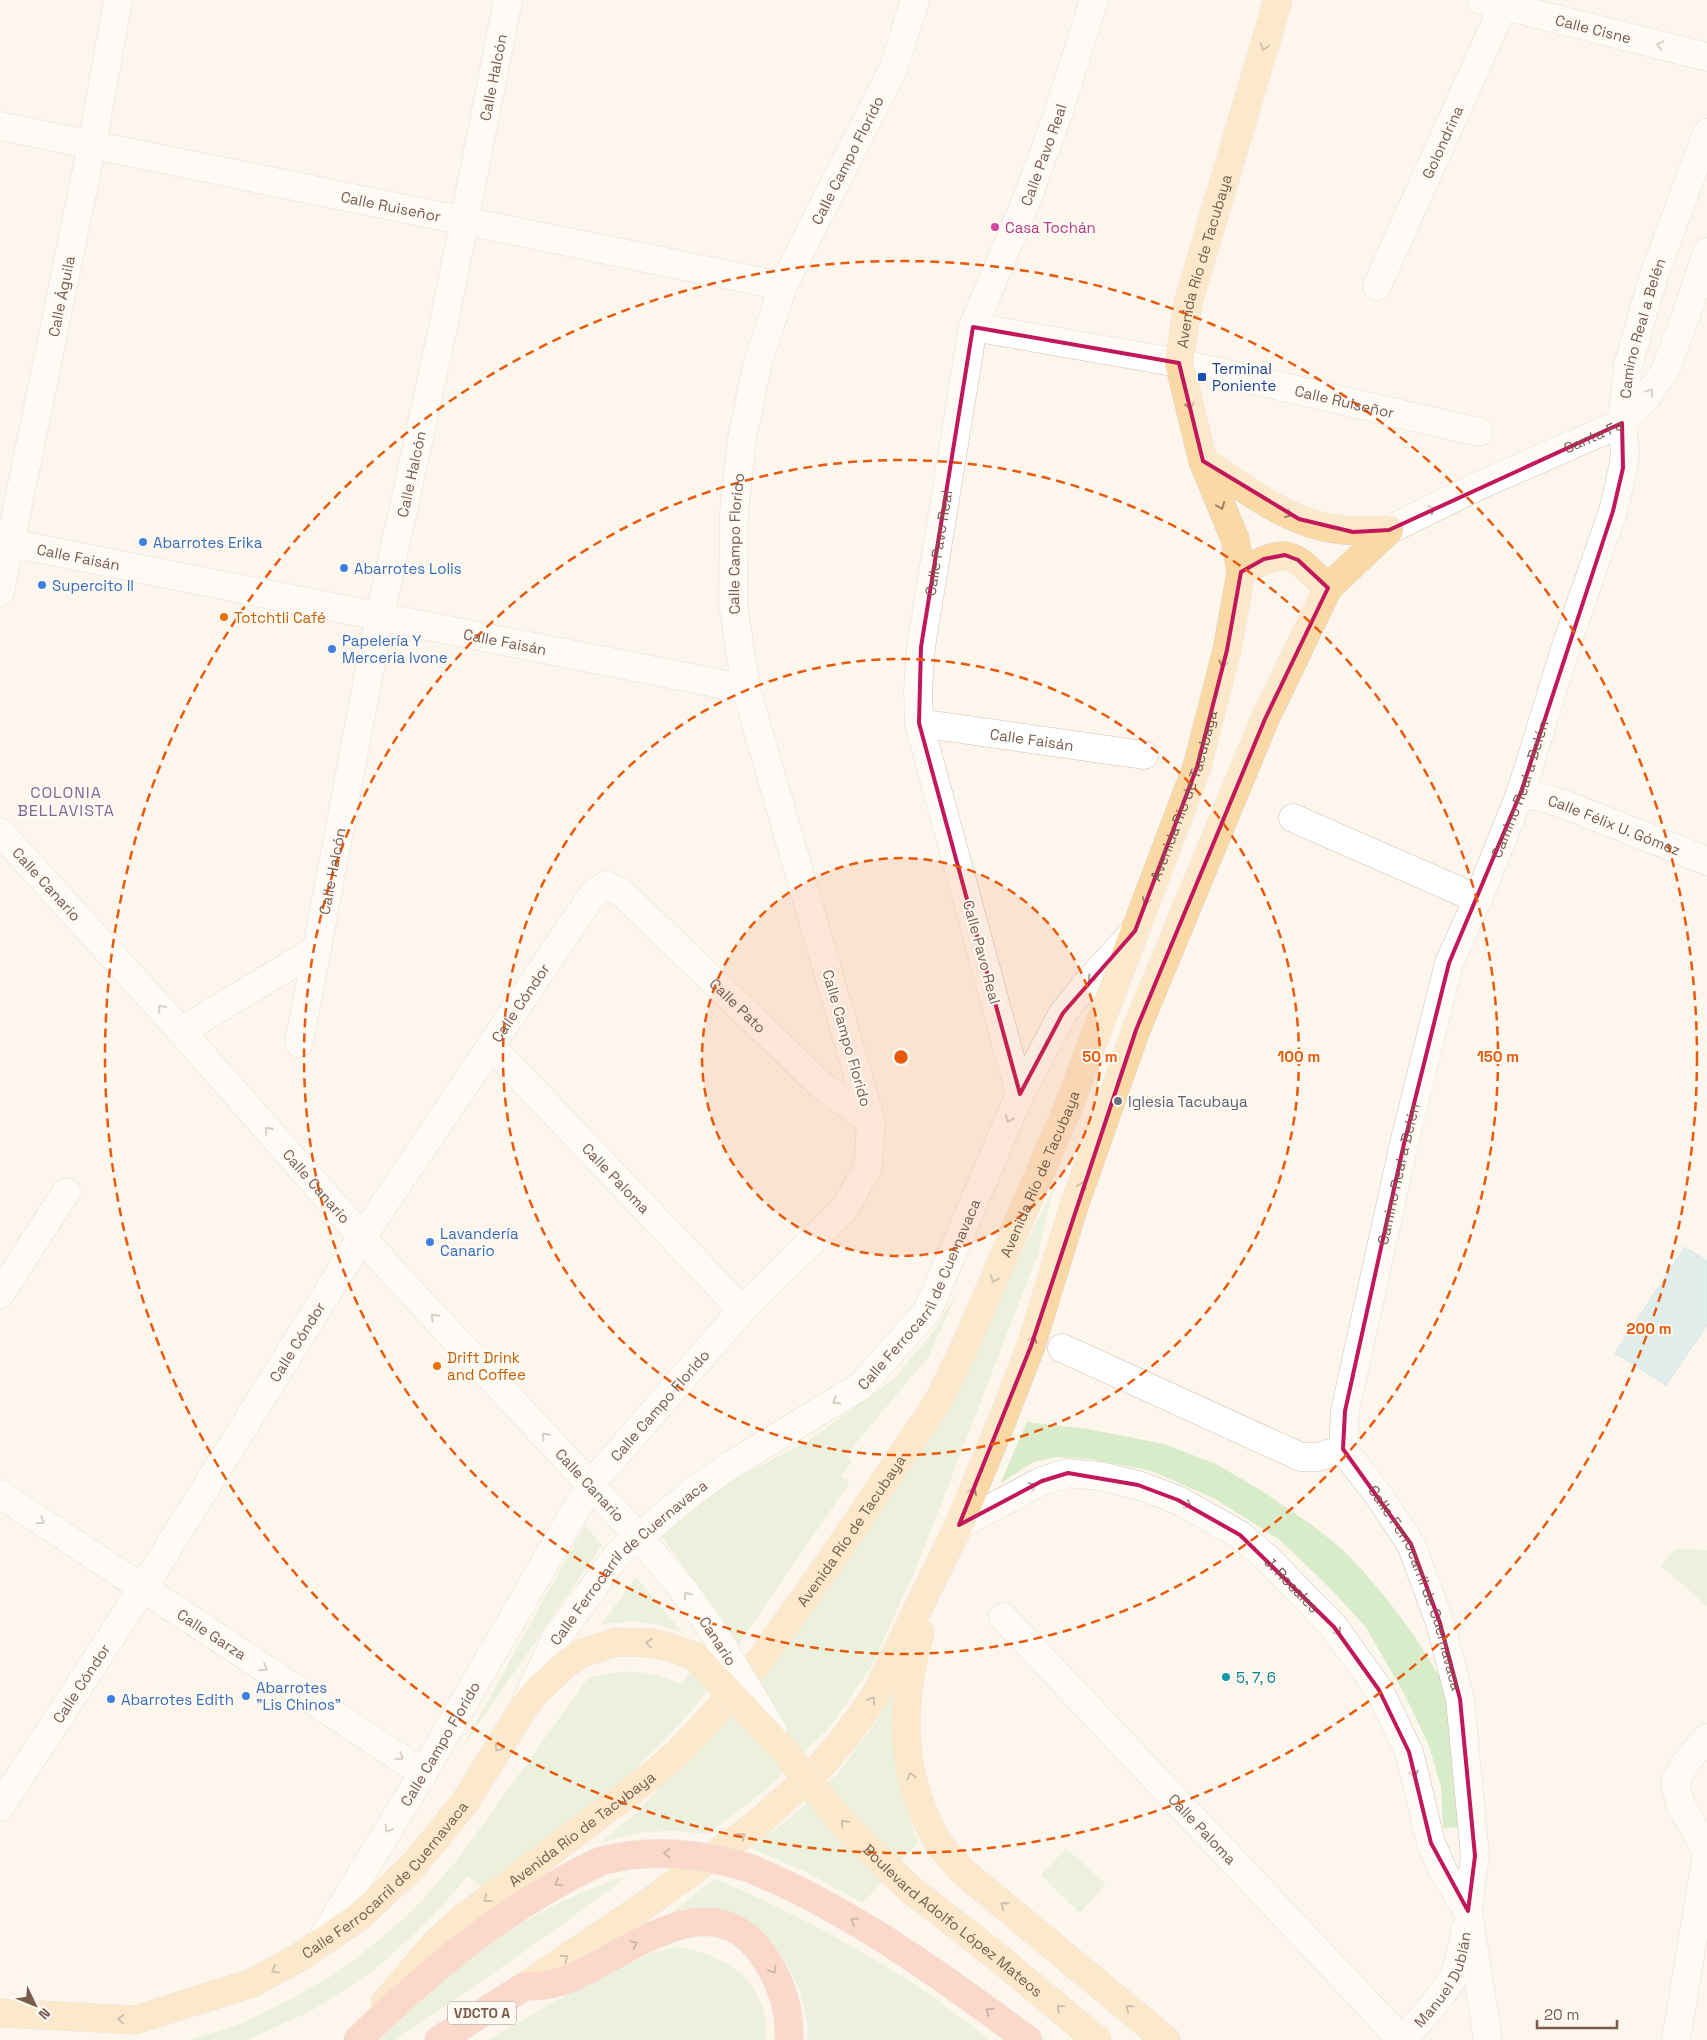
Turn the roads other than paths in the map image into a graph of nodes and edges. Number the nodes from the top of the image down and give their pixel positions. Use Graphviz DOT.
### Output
graph roads {
  1 [pos="118,0"];
  2 [pos="508,0"];
  3 [pos="915,0"];
  4 [pos="1094,0"];
  5 [pos="1278,0"];
  6 [pos="1497,2"];
  7 [pos="1707,57"];
  8 [pos="0,126"];
  9 [pos="1707,133"];
  10 [pos="92,144"];
  11 [pos="464,220"];
  12 [pos="1707,252"];
  13 [pos="783,286"];
  14 [pos="1377,286"];
  15 [pos="972,327"];
  16 [pos="1179,363"];
  17 [pos="1622,423"];
  18 [pos="1479,432"];
  19 [pos="1203,461"];
  20 [pos="1389,530"];
  21 [pos="5,542"];
  22 [pos="1241,572"];
  23 [pos="1328,588"];
  24 [pos="0,592"];
  25 [pos="380,615"];
  26 [pos="746,689"];
  27 [pos="919,723"];
  28 [pos="1144,755"];
  29 [pos="1521,792"];
  30 [pos="1293,818"];
  31 [pos="0,832"];
  32 [pos="1707,861"];
  33 [pos="606,885"];
  34 [pos="1478,899"];
  35 [pos="1136,931"];
  36 [pos="317,949"];
  37 [pos="181,1031"];
  38 [pos="299,1043"];
  39 [pos="491,1046"];
  40 [pos="1020,1094"];
  41 [pos="871,1121"];
  42 [pos="66,1192"];
  43 [pos="362,1237"];
  44 [pos="0,1294"];
  45 [pos="742,1310"];
  46 [pos="1062,1348"];
  47 [pos="1343,1449"];
  48 [pos="590,1486"];
  49 [pos="0,1494"];
  50 [pos="959,1525"];
  51 [pos="638,1536"];
  52 [pos="939,1567"];
  53 [pos="143,1588"];
  54 [pos="1003,1617"];
  55 [pos="524,1707"];
  56 [pos="1707,1738"];
  57 [pos="787,1754"];
  58 [pos="423,1772"];
  59 [pos="0,1807"];
  60 [pos="1707,1852"];
  61 [pos="1468,1911"];
  62 [pos="319,1944"];
  63 [pos="525,1986"];
  64 [pos="0,2013"];
  65 [pos="361,2038"];
  66 [pos="1024,2038"];
  67 [pos="439,2040"];
  68 [pos="789,2040"];
  69 [pos="1097,2040"];
  70 [pos="1166,2040"];
  71 [pos="1402,2040"];
  72 [pos="1488,2040"];
  73 [pos="1676,2040"];
  1 -- 10 [label="street, Calle Águila"];
  2 -- 11 [label="street, Calle Halcón"];
  3 -- 13 [label="street, Calle Campo Florido"];
  4 -- 15 [label="street, Calle Pavo Real"];
  5 -- 16 [label="main road, Avenida Río de Tacubaya, one-way"];
  7 -- 6 [label="street, Calle Cisne, one-way"];
  6 -- 14 [label="street, Golondrina"];
  8 -- 10 [label="street, Calle Ruiseñor"];
  9 -- 17 [label="street, Camino Real a Belén"];
  10 -- 11 [label="street, Calle Ruiseñor"];
  10 -- 21 [label="street, Calle Águila"];
  11 -- 13 [label="street, Calle Ruiseñor"];
  11 -- 25 [label="street, Calle Halcón"];
  17 -- 12 [label="street, Santa Fe, one-way"];
  13 -- 26 [label="street, Calle Campo Florido"];
  15 -- 16 [label="street, Calle Ruiseñor"];
  15 -- 27 [label="street, Calle Pavo Real"];
  16 -- 18 [label="street, Calle Ruiseñor"];
  16 -- 19 [label="main road, Avenida Río de Tacubaya, one-way"];
  20 -- 17 [label="street, Santa Fe, one-way"];
  17 -- 29 [label="street, Camino Real a Belén"];
  19 -- 20 [label="main road, one-way"];
  19 -- 22 [label="main road, Avenida Río de Tacubaya, one-way"];
  20 -- 23 [label="main road"];
  21 -- 24 [label="street, Calle Águila"];
  21 -- 25 [label="street, Calle Faisán"];
  22 -- 23 [label="main road"];
  22 -- 35 [label="main road, Avenida Río de Tacubaya, one-way"];
  50 -- 23 [label="main road, one-way"];
  25 -- 26 [label="street, Calle Faisán"];
  25 -- 36 [label="street, Calle Halcón"];
  26 -- 41 [label="street, Calle Campo Florido"];
  27 -- 28 [label="street, Calle Faisán"];
  27 -- 40 [label="street, Calle Pavo Real"];
  29 -- 32 [label="street, Calle Félix U. Gómez"];
  29 -- 34 [label="street, Camino Real a Belén"];
  30 -- 34 [label="street"];
  37 -- 31 [label="street, Calle Canario, one-way"];
  33 -- 39 [label="street, Calle Cóndor"];
  33 -- 41 [label="street, Calle Pato"];
  34 -- 47 [label="street, Camino Real a Belén"];
  35 -- 40 [label="street, Calle Ferrocarril de Cuernavaca, one-way"];
  35 -- 65 [label="main road, Avenida Río de Tacubaya, one-way"];
  36 -- 37 [label="street"];
  36 -- 38 [label="street, Calle Halcón"];
  43 -- 37 [label="street, Calle Canario, one-way"];
  39 -- 43 [label="street, Calle Cóndor"];
  39 -- 45 [label="street, Calle Paloma"];
  40 -- 51 [label="street, Calle Ferrocarril de Cuernavaca, one-way"];
  41 -- 45 [label="street, Calle Campo Florido"];
  42 -- 44 [label="street"];
  48 -- 43 [label="street, Calle Canario, one-way"];
  43 -- 53 [label="street, Calle Cóndor"];
  45 -- 48 [label="street, Calle Campo Florido"];
  46 -- 47 [label="street"];
  47 -- 61 [label="street, Calle Ferrocarril de Cuernavaca"];
  48 -- 51 [label="street, Calle Canario"];
  48 -- 58 [label="street, Calle Campo Florido"];
  49 -- 53 [label="street, Calle Garza, one-way"];
  50 -- 52 [label="main road"];
  50 -- 61 [label="street, J. Rosales, one-way"];
  51 -- 55 [label="street, Calle Ferrocarril de Cuernavaca"];
  57 -- 51 [label="street, Canario, one-way, bridge"];
  63 -- 52 [label="main road, one-way"];
  70 -- 52 [label="main road, one-way"];
  53 -- 58 [label="street, Calle Garza, one-way"];
  53 -- 59 [label="street, Calle Cóndor"];
  54 -- 71 [label="street, Calle Paloma"];
  57 -- 55 [label="main road, one-way, bridge"];
  55 -- 62 [label="main road, Calle Ferrocarril de Cuernavaca, one-way"];
  56 -- 60 [label="street"];
  69 -- 57 [label="main road, Boulevard Adolfo López Mateos, one-way, bridge"];
  58 -- 62 [label="street, Calle Campo Florido, one-way"];
  60 -- 73 [label="street"];
  61 -- 71 [label="street, Manuel Dublán"];
  61 -- 72 [label="street, Calle Ferrocarril de Cuernavaca"];
  62 -- 64 [label="main road, Calle Ferrocarril de Cuernavaca, one-way"];
  63 -- 67 [label="highway, VDCTO A"];
  63 -- 68 [label="highway, one-way"];
  66 -- 65 [label="highway, one-way, bridge"];
}
